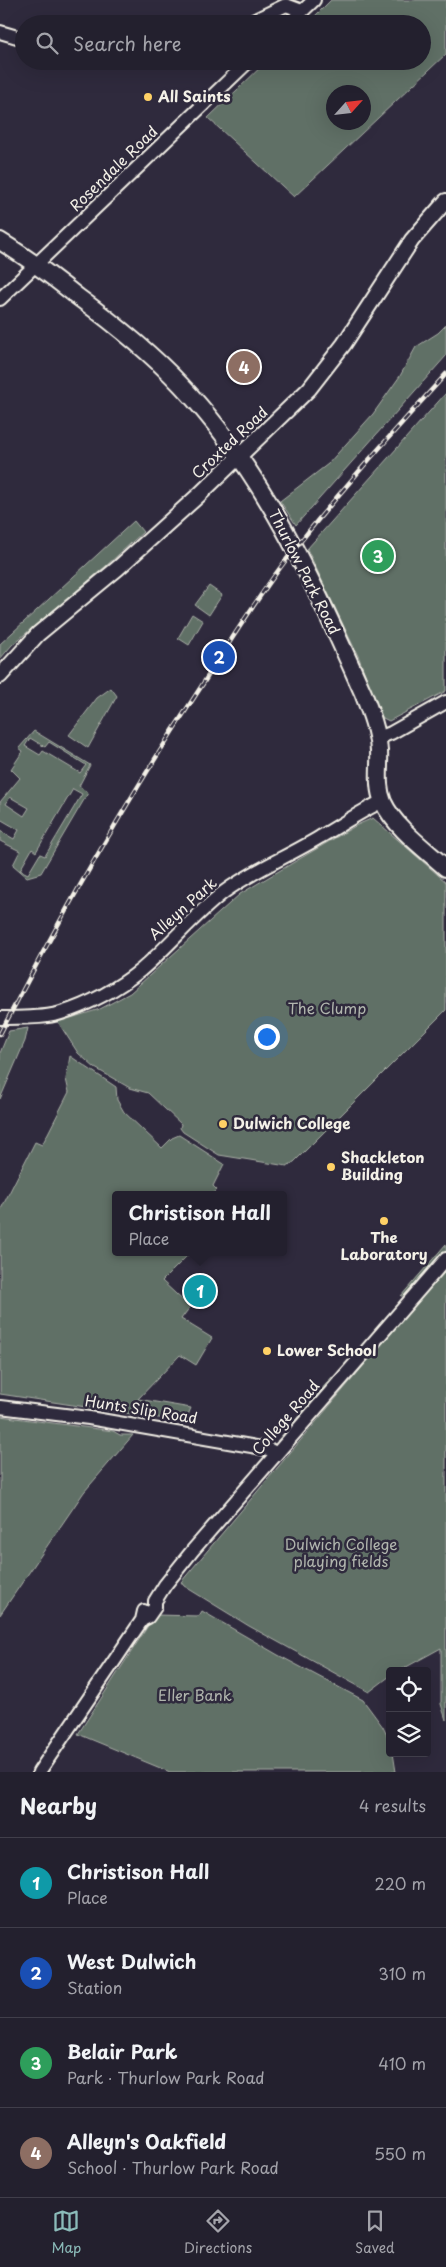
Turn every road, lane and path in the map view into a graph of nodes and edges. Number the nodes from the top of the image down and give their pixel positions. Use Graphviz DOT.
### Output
graph roads {
  1 [pos="314,0"];
  2 [pos="302,11"];
  3 [pos="267,15"];
  4 [pos="298,15"];
  5 [pos="0,32"];
  6 [pos="15,36"];
  7 [pos="241,70"];
  8 [pos="446,201"];
  9 [pos="0,242"];
  10 [pos="36,265"];
  11 [pos="0,299"];
  12 [pos="239,456"];
  13 [pos="0,676"];
  14 [pos="446,702"];
  15 [pos="378,738"];
  16 [pos="383,801"];
  17 [pos="446,868"];
  18 [pos="0,1018"];
  19 [pos="446,1259"];
  20 [pos="0,1407"];
  21 [pos="276,1453"];
  22 [pos="39,1772"];
  1 -- 2 [label="street"];
  2 -- 3 [label="street"];
  2 -- 4 [label="street"];
  5 -- 6 [label="street"];
  7 -- 10 [label="street, Rosendale Road"];
  8 -- 12 [label="main road, Croxted Road"];
  9 -- 10 [label="highway, Thurlow Park Road"];
  10 -- 11 [label="street, Rosendale Road"];
  10 -- 12 [label="highway, Thurlow Park Road"];
  12 -- 13 [label="main road, Croxted Road"];
  12 -- 15 [label="highway, Thurlow Park Road"];
  14 -- 15 [label="street"];
  15 -- 16 [label="highway, Thurlow Park Road"];
  16 -- 17 [label="highway"];
  16 -- 18 [label="street, Alleyn Park"];
  19 -- 21 [label="street, College Road"];
  20 -- 21 [label="street, Hunts Slip Road"];
  21 -- 22 [label="street, College Road"];
}
